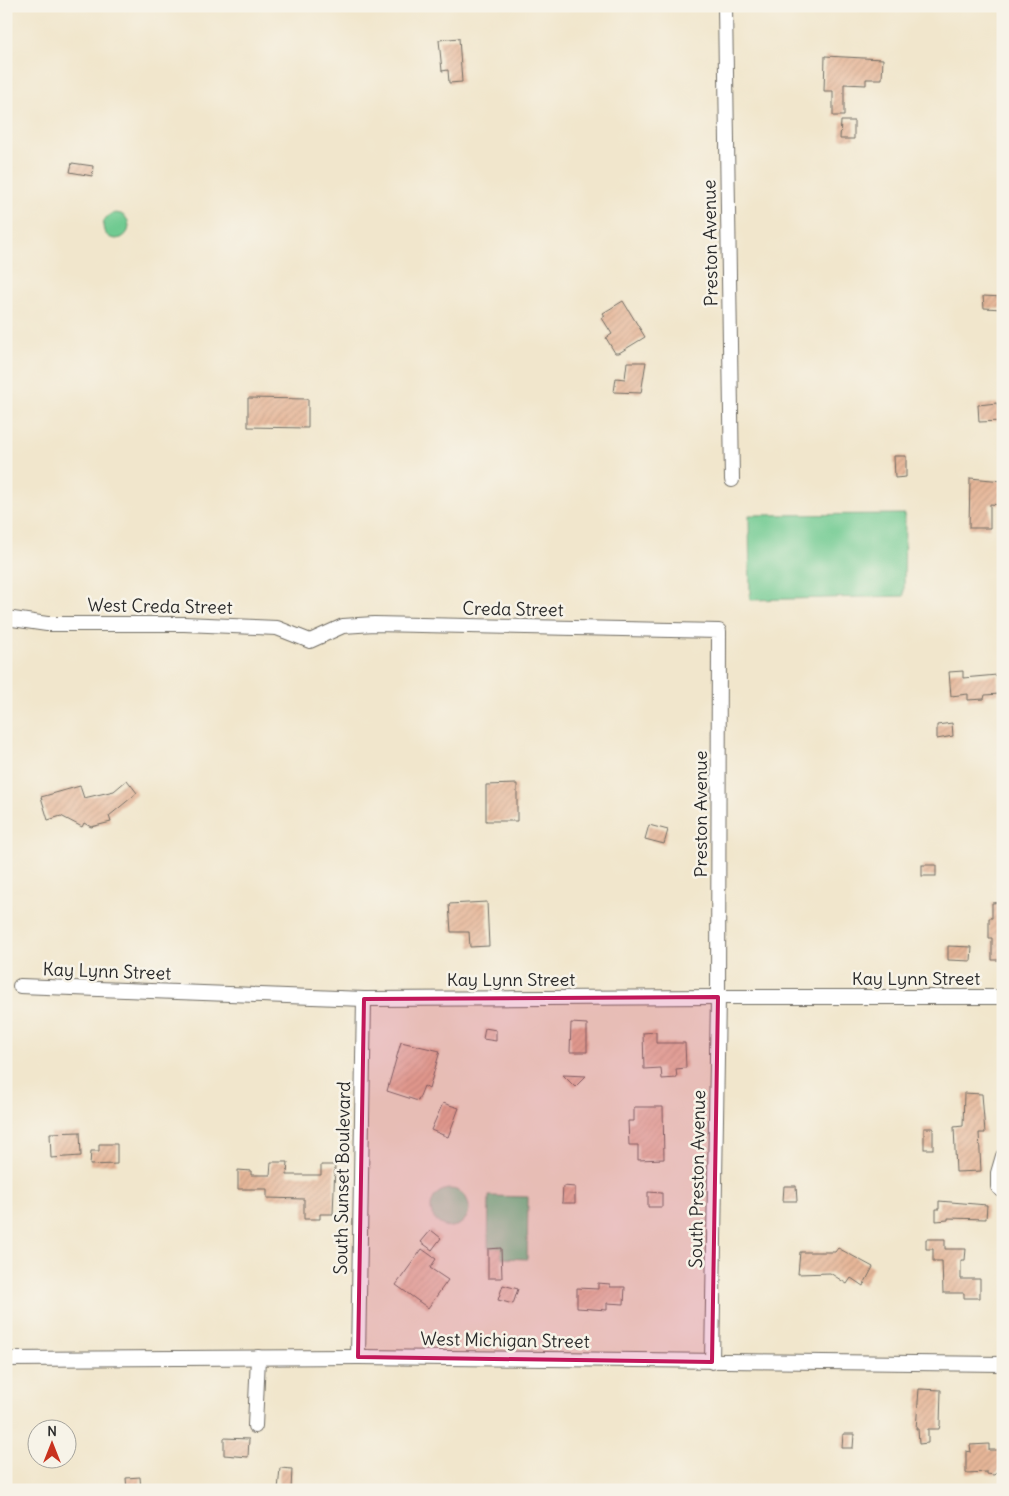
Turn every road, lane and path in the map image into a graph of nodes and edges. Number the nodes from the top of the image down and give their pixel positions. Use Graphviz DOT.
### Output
graph roads {
  1 [pos="725,6"];
  2 [pos="6,408"];
  3 [pos="6,435"];
  4 [pos="732,480"];
  5 [pos="6,618"];
  6 [pos="719,631"];
  7 [pos="310,641"];
  8 [pos="20,986"];
  9 [pos="718,997"];
  10 [pos="1003,997"];
  11 [pos="364,999"];
  12 [pos="1003,1156"];
  13 [pos="1003,1191"];
  14 [pos="258,1357"];
  15 [pos="358,1357"];
  16 [pos="6,1360"];
  17 [pos="712,1362"];
  18 [pos="1003,1364"];
  19 [pos="255,1426"];
  1 -- 4 [label="street, Preston Avenue"];
  2 -- 3 [label="path"];
  5 -- 7 [label="street, West Creda Street"];
  6 -- 7 [label="street, Creda Street"];
  6 -- 9 [label="street, Preston Avenue"];
  8 -- 11 [label="street, Kay Lynn Street"];
  9 -- 10 [label="street, Kay Lynn Street"];
  9 -- 11 [label="street, Kay Lynn Street"];
  9 -- 17 [label="street, South Preston Avenue"];
  11 -- 15 [label="street, South Sunset Boulevard"];
  12 -- 13 [label="street"];
  14 -- 15 [label="street, West Michigan Street"];
  14 -- 16 [label="street, West Michigan Street"];
  14 -- 19 [label="street"];
  15 -- 17 [label="street, West Michigan Street"];
  17 -- 18 [label="street, West Michigan Street"];
}
